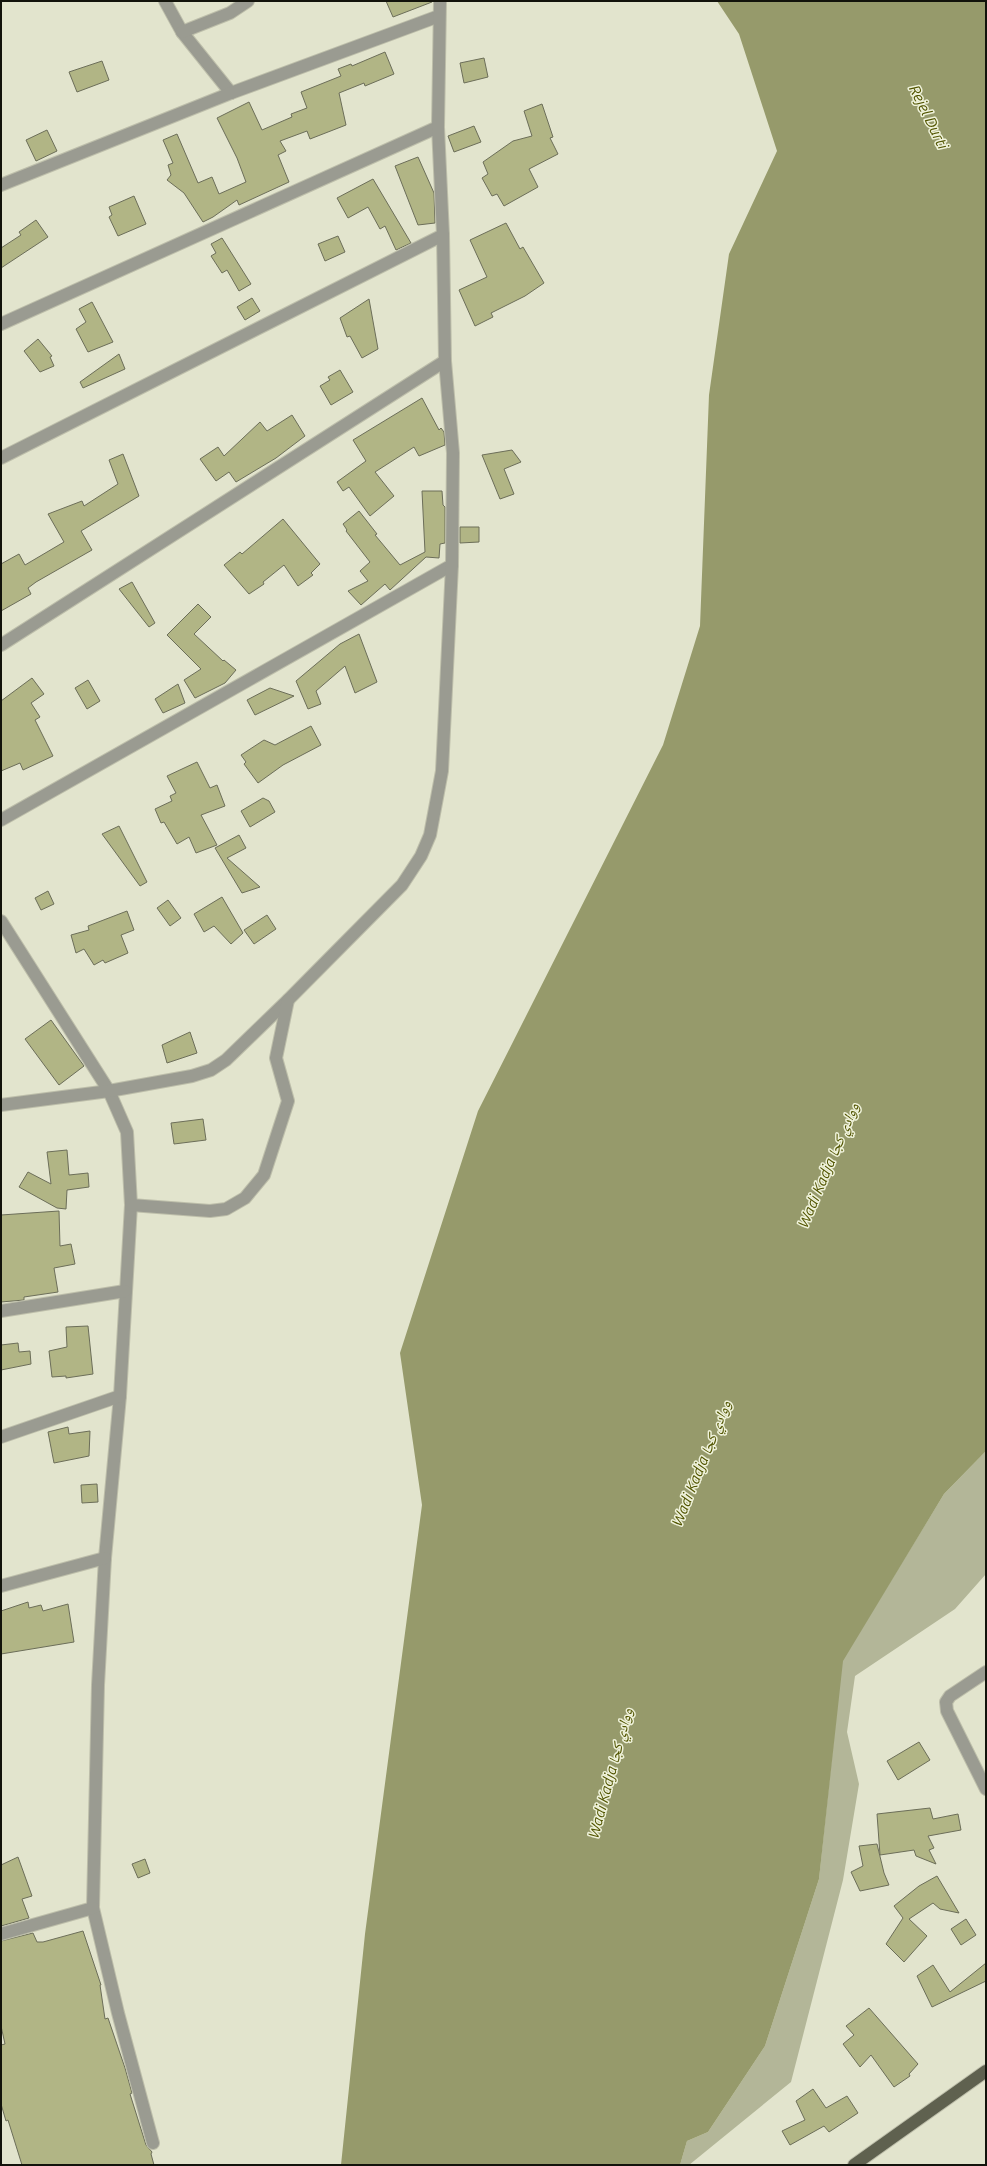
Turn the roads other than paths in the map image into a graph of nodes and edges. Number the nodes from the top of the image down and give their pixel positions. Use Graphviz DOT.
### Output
graph roads {
  1 [pos="165,1"];
  2 [pos="248,1"];
  3 [pos="440,1"];
  4 [pos="439,16"];
  5 [pos="182,32"];
  6 [pos="231,93"];
  7 [pos="438,127"];
  8 [pos="1,185"];
  9 [pos="443,236"];
  10 [pos="1,324"];
  11 [pos="445,361"];
  12 [pos="1,458"];
  13 [pos="452,565"];
  14 [pos="1,645"];
  15 [pos="1,820"];
  16 [pos="1,921"];
  17 [pos="288,1000"];
  18 [pos="109,1091"];
  19 [pos="1,1105"];
  20 [pos="131,1205"];
  21 [pos="125,1291"];
  22 [pos="1,1312"];
  23 [pos="120,1396"];
  24 [pos="1,1437"];
  25 [pos="105,1558"];
  26 [pos="1,1586"];
  27 [pos="986,1672"];
  28 [pos="986,1789"];
  29 [pos="93,1908"];
  30 [pos="1,1934"];
  31 [pos="986,2071"];
  32 [pos="153,2143"];
  33 [pos="854,2165"];
  1 -- 5 [label="street"];
  2 -- 5 [label="street"];
  3 -- 4 [label="street"];
  4 -- 6 [label="street"];
  4 -- 7 [label="street"];
  5 -- 6 [label="street"];
  6 -- 8 [label="street"];
  7 -- 9 [label="street"];
  7 -- 10 [label="street"];
  9 -- 11 [label="street"];
  9 -- 12 [label="street"];
  11 -- 13 [label="street"];
  11 -- 14 [label="street"];
  13 -- 15 [label="street"];
  13 -- 17 [label="street"];
  16 -- 18 [label="street"];
  17 -- 18 [label="street"];
  17 -- 20 [label="street"];
  18 -- 19 [label="street"];
  18 -- 20 [label="street"];
  20 -- 21 [label="street"];
  21 -- 22 [label="street"];
  21 -- 23 [label="street"];
  23 -- 24 [label="street"];
  23 -- 25 [label="street"];
  25 -- 26 [label="street"];
  25 -- 29 [label="street"];
  27 -- 28 [label="street"];
  29 -- 30 [label="street"];
  29 -- 32 [label="street"];
  31 -- 33 [label="main road"];
}
